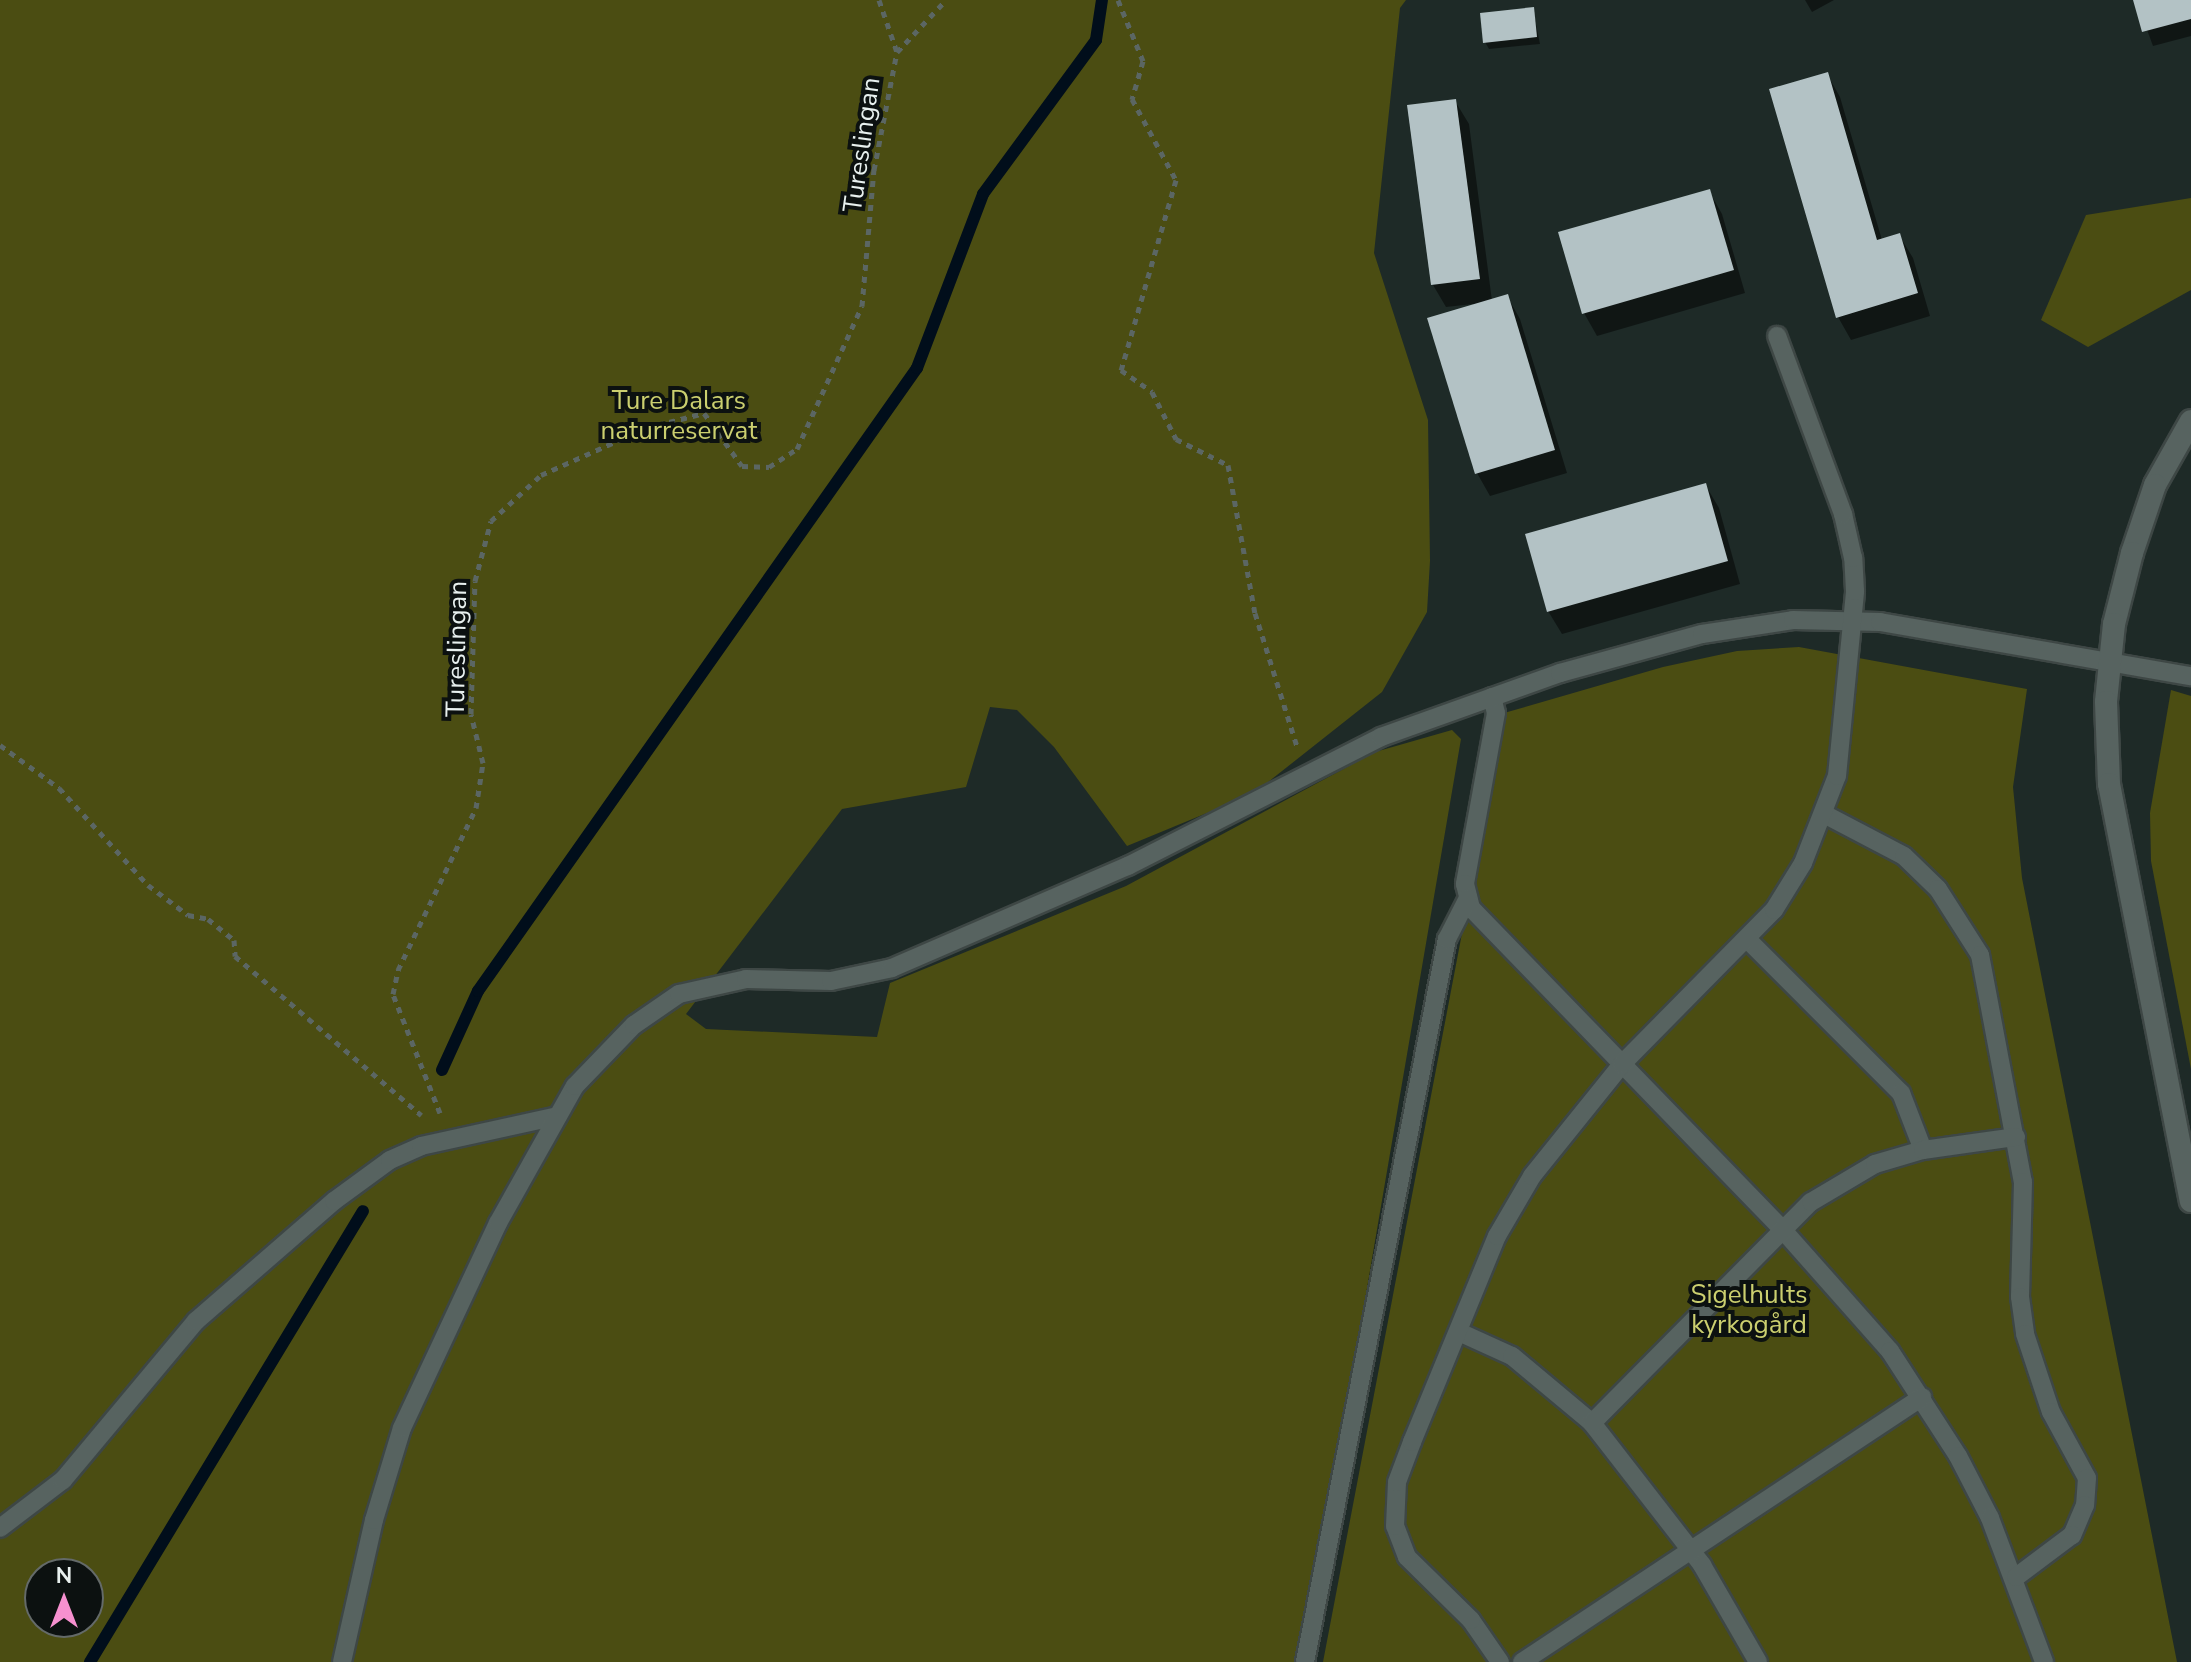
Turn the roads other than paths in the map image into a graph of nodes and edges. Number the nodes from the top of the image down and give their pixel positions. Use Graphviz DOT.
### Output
graph roads {
  1 [pos="1777,336"];
  2 [pos="2191,421"];
  3 [pos="1851,620"];
  4 [pos="2108,659"];
  5 [pos="2191,676"];
  6 [pos="1492,697"];
  7 [pos="1824,814"];
  8 [pos="1468,898"];
  9 [pos="1747,939"];
  10 [pos="1622,1064"];
  11 [pos="558,1116"];
  12 [pos="2016,1137"];
  13 [pos="1923,1150"];
  14 [pos="2191,1201"];
  15 [pos="1782,1229"];
  16 [pos="1459,1332"];
  17 [pos="1922,1397"];
  18 [pos="1592,1423"];
  19 [pos="0,1528"];
  20 [pos="1692,1551"];
  21 [pos="2016,1577"];
  22 [pos="342,1662"];
  23 [pos="1305,1662"];
  24 [pos="1500,1662"];
  25 [pos="1522,1662"];
  26 [pos="1758,1662"];
  27 [pos="2044,1662"];
  1 -- 3 [label="lane"];
  2 -- 4 [label="street"];
  3 -- 4 [label="lane"];
  3 -- 6 [label="lane"];
  3 -- 7 [label="lane"];
  4 -- 5 [label="lane"];
  4 -- 14 [label="street"];
  6 -- 8 [label="lane"];
  6 -- 11 [label="lane"];
  7 -- 9 [label="lane"];
  7 -- 12 [label="lane"];
  8 -- 10 [label="lane"];
  8 -- 23 [label="lane"];
  9 -- 10 [label="lane"];
  9 -- 13 [label="lane"];
  10 -- 15 [label="lane"];
  10 -- 16 [label="lane"];
  11 -- 19 [label="lane"];
  11 -- 22 [label="lane"];
  12 -- 13 [label="lane"];
  12 -- 21 [label="lane"];
  13 -- 15 [label="lane"];
  15 -- 17 [label="lane"];
  15 -- 18 [label="lane"];
  16 -- 18 [label="lane"];
  16 -- 24 [label="lane"];
  17 -- 20 [label="lane"];
  17 -- 21 [label="lane"];
  18 -- 20 [label="lane"];
  20 -- 25 [label="lane"];
  20 -- 26 [label="lane"];
  21 -- 27 [label="lane"];
}
